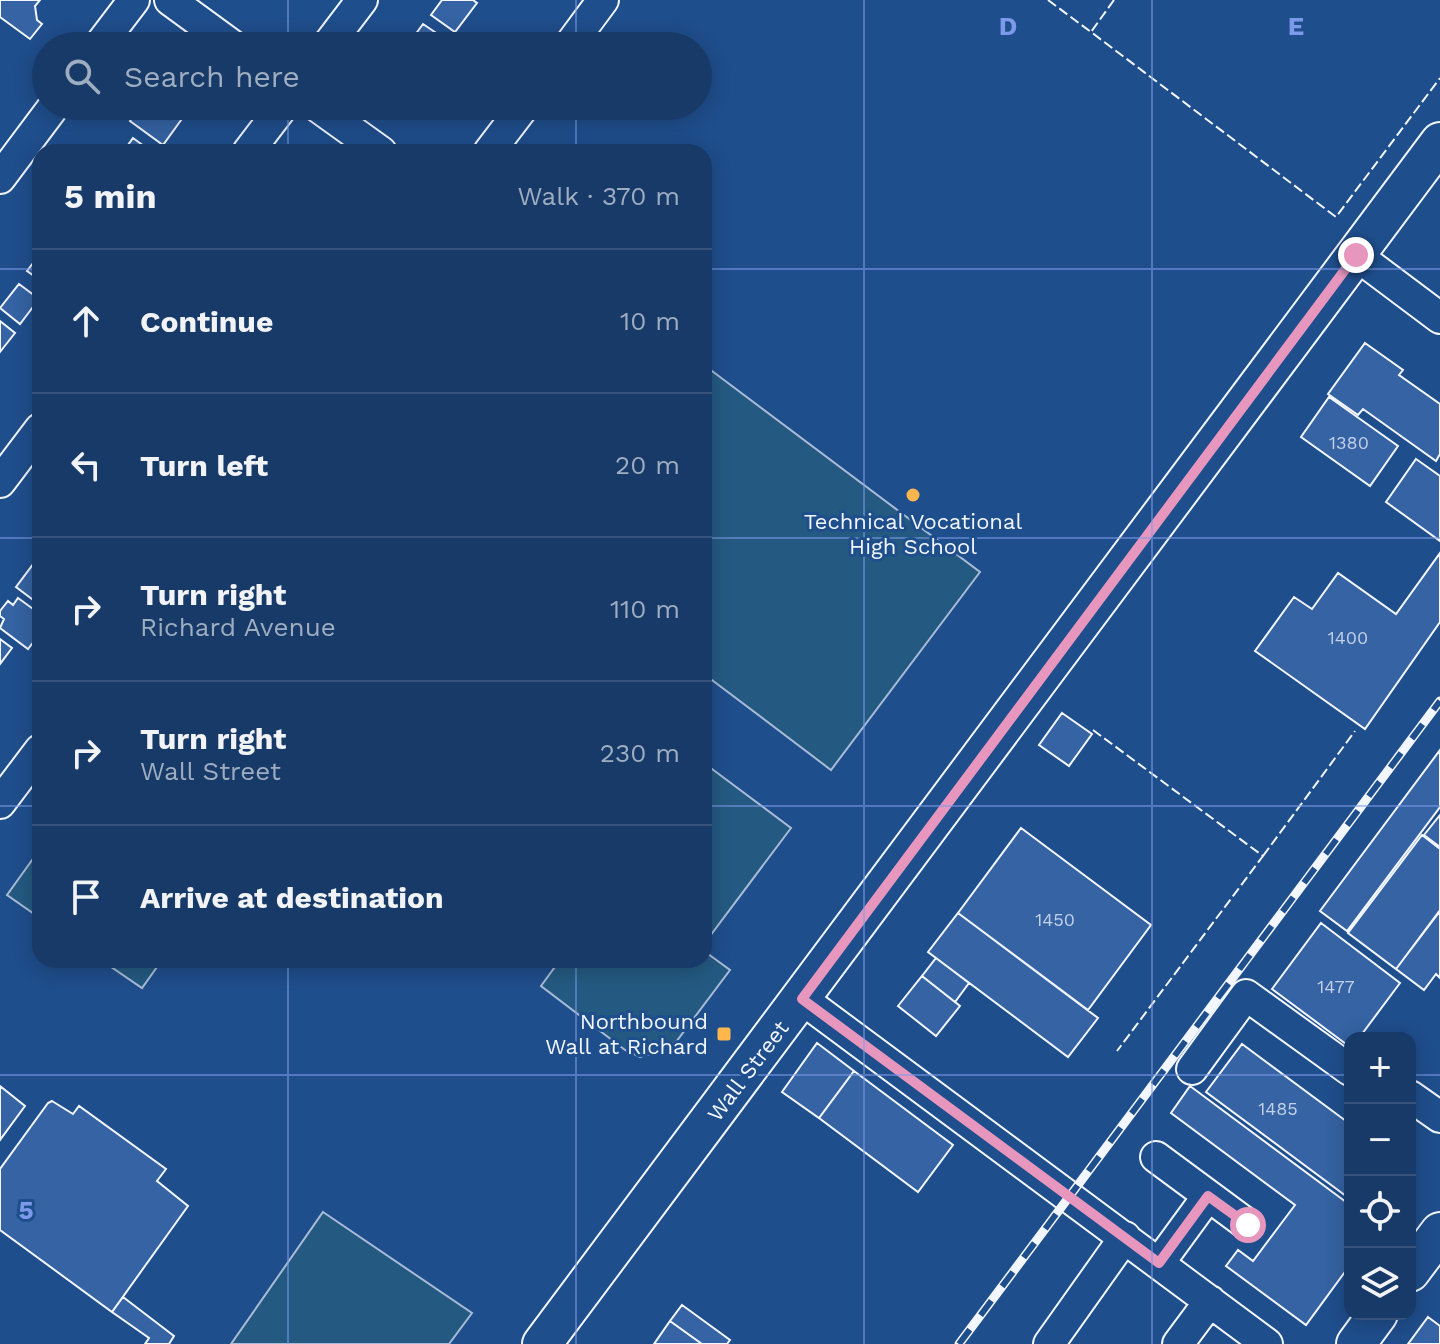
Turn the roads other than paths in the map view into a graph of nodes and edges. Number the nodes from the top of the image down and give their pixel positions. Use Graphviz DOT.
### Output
graph roads {
  1 [pos="134,0"];
  2 [pos="170,0"];
  3 [pos="362,0"];
  4 [pos="603,0"];
  5 [pos="110,32"];
  6 [pos="214,32"];
  7 [pos="338,32"];
  8 [pos="579,32"];
  9 [pos="44,120"];
  10 [pos="272,120"];
  11 [pos="336,120"];
  12 [pos="513,120"];
  13 [pos="1440,142"];
  14 [pos="254,144"];
  15 [pos="370,144"];
  16 [pos="495,144"];
  17 [pos="0,178"];
  18 [pos="1356,255"];
  19 [pos="1440,318"];
  20 [pos="32,440"];
  21 [pos="0,482"];
  22 [pos="32,761"];
  23 [pos="0,803"];
  24 [pos="802,999"];
  25 [pos="1344,1066"];
  26 [pos="1192,1069"];
  27 [pos="1416,1100"];
  28 [pos="1440,1117"];
  29 [pos="1156,1157"];
  30 [pos="1208,1196"];
  31 [pos="1248,1225"];
  32 [pos="1125,1237"];
  33 [pos="1159,1263"];
  34 [pos="1210,1301"];
  35 [pos="1374,1320"];
  36 [pos="542,1344"];
  37 [pos="1049,1344"];
  38 [pos="1178,1344"];
  39 [pos="1267,1344"];
  40 [pos="1356,1344"];
  1 -- 5 [label="street"];
  2 -- 6 [label="street"];
  3 -- 7 [label="street"];
  4 -- 8 [label="street"];
  9 -- 17 [label="street"];
  10 -- 14 [label="street"];
  11 -- 15 [label="street"];
  12 -- 16 [label="street"];
  13 -- 18 [label="main road, Wall Street"];
  18 -- 19 [label="street"];
  18 -- 24 [label="main road, Wall Street"];
  20 -- 21 [label="street"];
  22 -- 23 [label="street"];
  24 -- 32 [label="street"];
  24 -- 36 [label="main road, Wall Street"];
  25 -- 26 [label="street"];
  27 -- 28 [label="street"];
  29 -- 30 [label="street"];
  30 -- 31 [label="street"];
  30 -- 33 [label="street"];
  32 -- 33 [label="street"];
  32 -- 37 [label="street"];
  33 -- 34 [label="street"];
  34 -- 38 [label="street"];
  34 -- 39 [label="street"];
  35 -- 40 [label="main road"];
}
